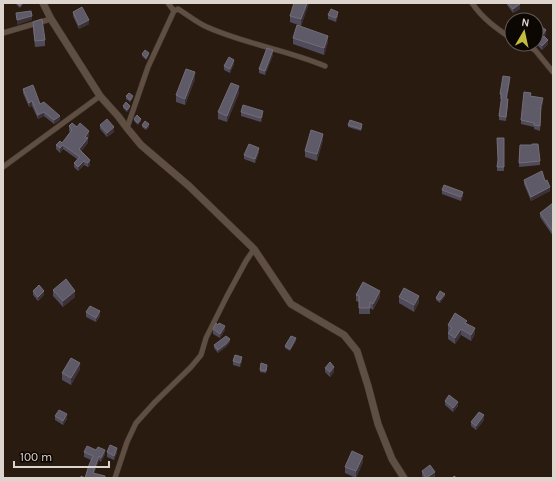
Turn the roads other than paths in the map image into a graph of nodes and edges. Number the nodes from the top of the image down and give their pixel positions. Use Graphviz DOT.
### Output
graph roads {
  1 [pos="43,3"];
  2 [pos="168,3"];
  3 [pos="472,3"];
  4 [pos="174,11"];
  5 [pos="51,18"];
  6 [pos="3,33"];
  7 [pos="504,34"];
  8 [pos="536,52"];
  9 [pos="325,66"];
  10 [pos="553,72"];
  11 [pos="100,96"];
  12 [pos="127,128"];
  13 [pos="3,167"];
  14 [pos="254,249"];
  15 [pos="115,478"];
  16 [pos="404,478"];
  1 -- 5 [label="street"];
  2 -- 4 [label="street"];
  3 -- 7 [label="street"];
  4 -- 9 [label="street"];
  4 -- 12 [label="street"];
  5 -- 6 [label="street"];
  5 -- 11 [label="street"];
  8 -- 10 [label="street"];
  11 -- 12 [label="street"];
  11 -- 13 [label="street"];
  12 -- 14 [label="street"];
  14 -- 15 [label="street"];
  14 -- 16 [label="street"];
}
